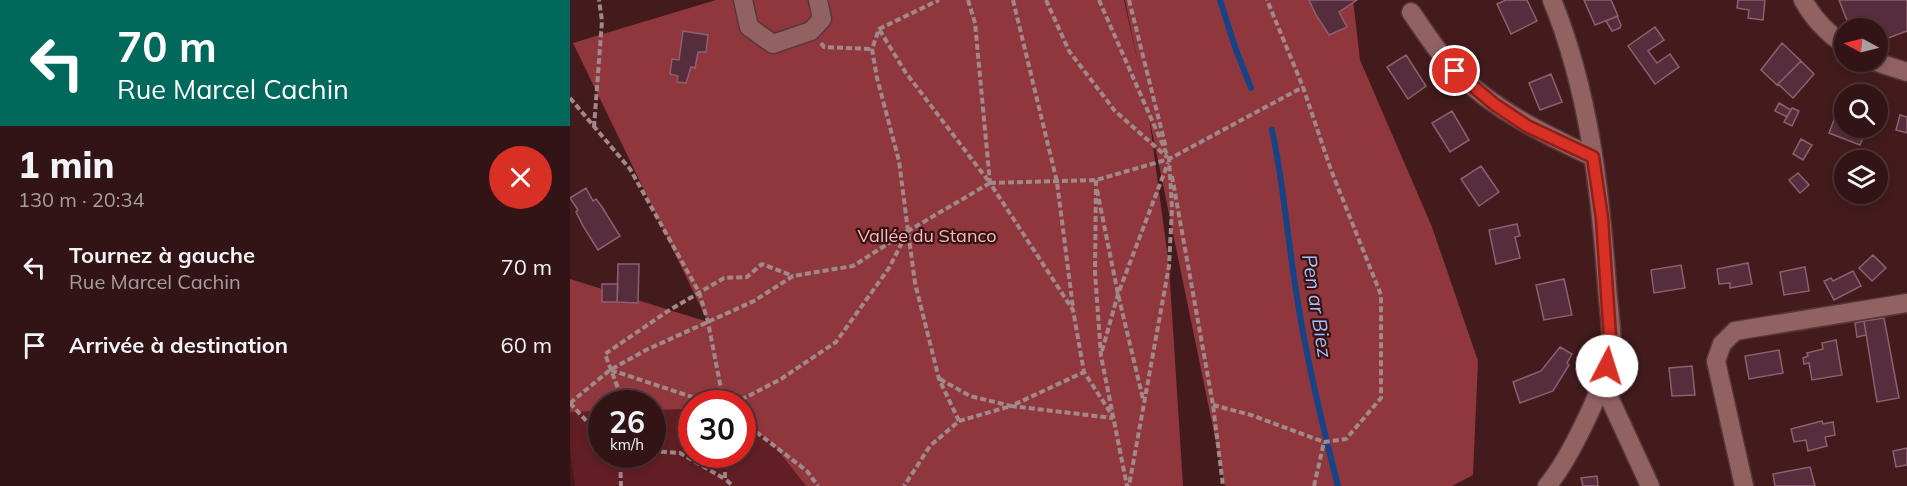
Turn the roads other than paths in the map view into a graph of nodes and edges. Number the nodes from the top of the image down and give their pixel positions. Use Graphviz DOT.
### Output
graph roads {
  1 [pos="743,0"];
  2 [pos="818,0"];
  3 [pos="1552,0"];
  4 [pos="1803,0"];
  5 [pos="1411,12"];
  6 [pos="1834,37"];
  7 [pos="1888,66"];
  8 [pos="1907,72"];
  9 [pos="1593,157"];
  10 [pos="1907,303"];
  11 [pos="1602,382"];
  12 [pos="1547,486"];
  13 [pos="1650,486"];
  14 [pos="1744,486"];
  1 -- 2 [label="street"];
  3 -- 9 [label="street"];
  4 -- 6 [label="street"];
  5 -- 9 [label="street"];
  7 -- 8 [label="street"];
  9 -- 11 [label="street"];
  10 -- 14 [label="street"];
  11 -- 12 [label="street"];
  11 -- 13 [label="street"];
}
